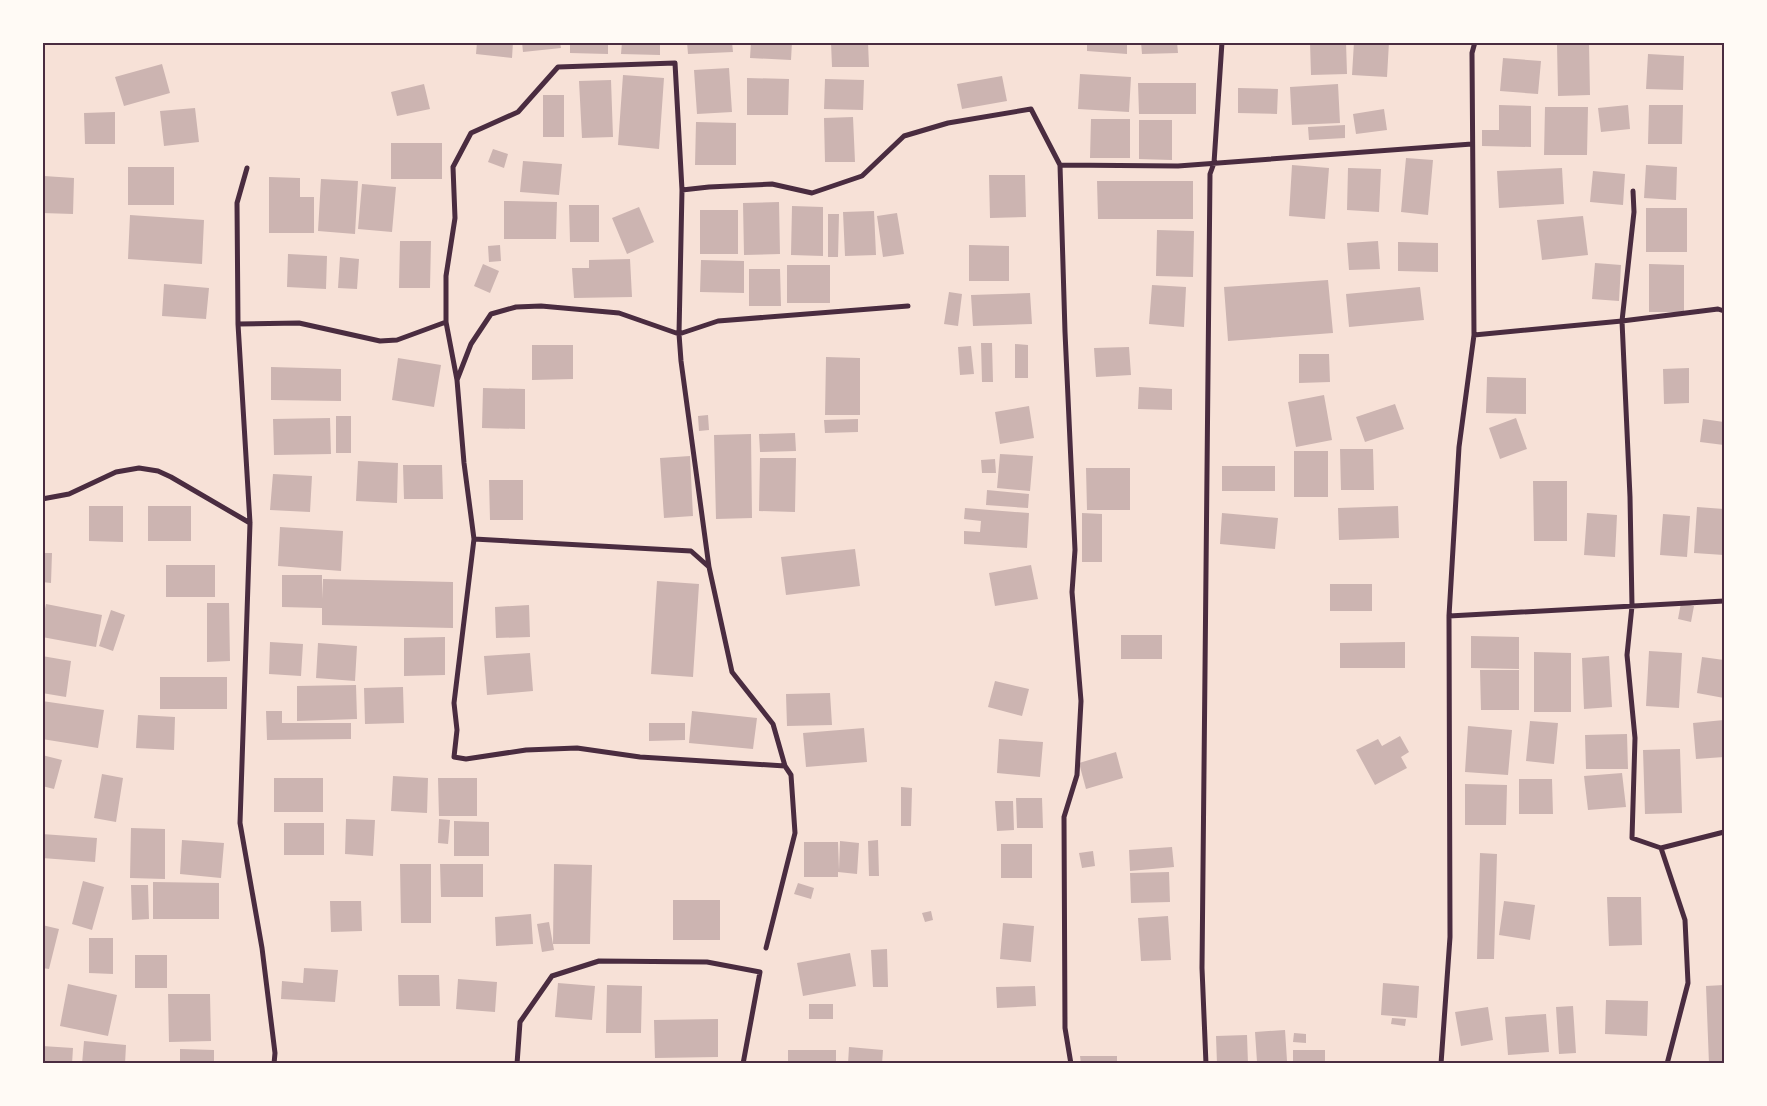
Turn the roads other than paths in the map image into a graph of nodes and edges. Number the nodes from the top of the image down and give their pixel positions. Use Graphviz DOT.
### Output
graph roads {
  1 [pos="1222,42"];
  2 [pos="1476,42"];
  3 [pos="1472,144"];
  4 [pos="1214,163"];
  5 [pos="1060,165"];
  6 [pos="247,168"];
  7 [pos="682,190"];
  8 [pos="1633,190"];
  9 [pos="908,306"];
  10 [pos="1724,311"];
  11 [pos="1622,321"];
  12 [pos="446,322"];
  13 [pos="238,324"];
  14 [pos="679,334"];
  15 [pos="1474,335"];
  16 [pos="457,380"];
  17 [pos="42,499"];
  18 [pos="250,523"];
  19 [pos="474,538"];
  20 [pos="709,567"];
  21 [pos="1724,601"];
  22 [pos="1632,606"];
  23 [pos="1449,616"];
  24 [pos="785,766"];
  25 [pos="1724,832"];
  26 [pos="1661,848"];
  27 [pos="766,948"];
  28 [pos="274,1064"];
  29 [pos="517,1064"];
  30 [pos="743,1064"];
  31 [pos="1070,1064"];
  32 [pos="1206,1064"];
  33 [pos="1440,1064"];
  34 [pos="1667,1064"];
  1 -- 4 [label="street"];
  2 -- 3 [label="street"];
  3 -- 4 [label="street"];
  3 -- 15 [label="street"];
  4 -- 5 [label="street"];
  4 -- 32 [label="street"];
  5 -- 7 [label="street"];
  5 -- 31 [label="street"];
  6 -- 13 [label="street"];
  7 -- 12 [label="street"];
  7 -- 14 [label="street"];
  8 -- 11 [label="street"];
  9 -- 14 [label="street"];
  10 -- 11 [label="street"];
  11 -- 15 [label="street"];
  11 -- 22 [label="street"];
  12 -- 13 [label="street"];
  12 -- 16 [label="street"];
  13 -- 18 [label="street"];
  14 -- 16 [label="street"];
  14 -- 20 [label="street"];
  15 -- 23 [label="street"];
  16 -- 19 [label="street"];
  17 -- 18 [label="street"];
  18 -- 28 [label="street"];
  19 -- 20 [label="street"];
  19 -- 24 [label="street"];
  20 -- 24 [label="street"];
  21 -- 22 [label="street"];
  22 -- 23 [label="street"];
  22 -- 26 [label="street"];
  23 -- 33 [label="street"];
  24 -- 27 [label="street"];
  25 -- 26 [label="street"];
  26 -- 34 [label="street"];
  29 -- 30 [label="street"];
}
